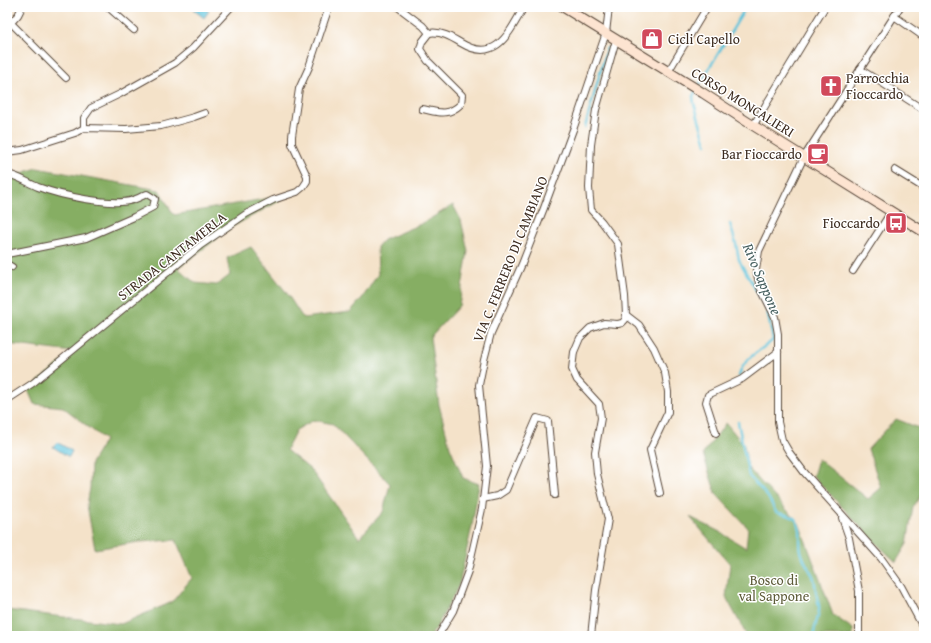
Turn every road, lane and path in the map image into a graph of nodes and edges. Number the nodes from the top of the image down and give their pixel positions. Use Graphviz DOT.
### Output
graph roads {
  1 [pos="22,7"];
  2 [pos="108,7"];
  3 [pos="231,7"];
  4 [pos="329,7"];
  5 [pos="398,7"];
  6 [pos="524,7"];
  7 [pos="563,7"];
  8 [pos="609,7"];
  9 [pos="707,7"];
  10 [pos="825,7"];
  11 [pos="900,7"];
  12 [pos="894,16"];
  13 [pos="9,25"];
  14 [pos="134,30"];
  15 [pos="429,33"];
  16 [pos="606,33"];
  17 [pos="924,37"];
  18 [pos="616,40"];
  19 [pos="860,69"];
  20 [pos="668,72"];
  21 [pos="66,78"];
  22 [pos="422,109"];
  23 [pos="924,110"];
  24 [pos="205,113"];
  25 [pos="753,126"];
  26 [pos="84,128"];
  27 [pos="7,152"];
  28 [pos="804,157"];
  29 [pos="895,170"];
  30 [pos="7,174"];
  31 [pos="924,188"];
  32 [pos="891,212"];
  33 [pos="924,232"];
  34 [pos="7,254"];
  35 [pos="853,271"];
  36 [pos="626,315"];
  37 [pos="778,352"];
  38 [pos="7,400"];
  39 [pos="716,434"];
  40 [pos="660,493"];
  41 [pos="555,495"];
  42 [pos="483,499"];
  43 [pos="841,514"];
  44 [pos="924,630"];
  45 [pos="438,636"];
  46 [pos="591,636"];
  47 [pos="858,636"];
  1 -- 13 [label="street"];
  2 -- 14 [label="street"];
  3 -- 26 [label="street"];
  4 -- 38 [label="street, STRADA CANTAMERLA"];
  5 -- 15 [label="street"];
  6 -- 15 [label="street"];
  7 -- 16 [label="main road, CORSO MONCALIERI"];
  8 -- 16 [label="street, VIA C. FERRERO DI CAMBIANO"];
  9 -- 20 [label="street, CORSO MONCALIERI"];
  10 -- 25 [label="street"];
  11 -- 12 [label="street"];
  12 -- 17 [label="street"];
  12 -- 19 [label="street"];
  13 -- 21 [label="street"];
  15 -- 22 [label="street"];
  16 -- 18 [label="main road, CORSO MONCALIERI"];
  16 -- 42 [label="street, VIA C. FERRERO DI CAMBIANO"];
  18 -- 20 [label="main road, CORSO MONCALIERI"];
  18 -- 36 [label="street"];
  19 -- 23 [label="street"];
  19 -- 28 [label="street"];
  20 -- 25 [label="main road, CORSO MONCALIERI"];
  24 -- 26 [label="street"];
  25 -- 28 [label="main road, CORSO MONCALIERI"];
  26 -- 27 [label="street"];
  28 -- 32 [label="main road, CORSO MONCALIERI"];
  28 -- 37 [label="street"];
  29 -- 31 [label="street"];
  30 -- 34 [label="street"];
  32 -- 33 [label="main road, CORSO MONCALIERI"];
  32 -- 35 [label="street"];
  36 -- 40 [label="street"];
  36 -- 46 [label="street"];
  37 -- 39 [label="street"];
  37 -- 43 [label="street"];
  41 -- 42 [label="street"];
  42 -- 45 [label="street, VIA C. FERRERO DI CAMBIANO"];
  43 -- 44 [label="street"];
  43 -- 47 [label="street"];
}
